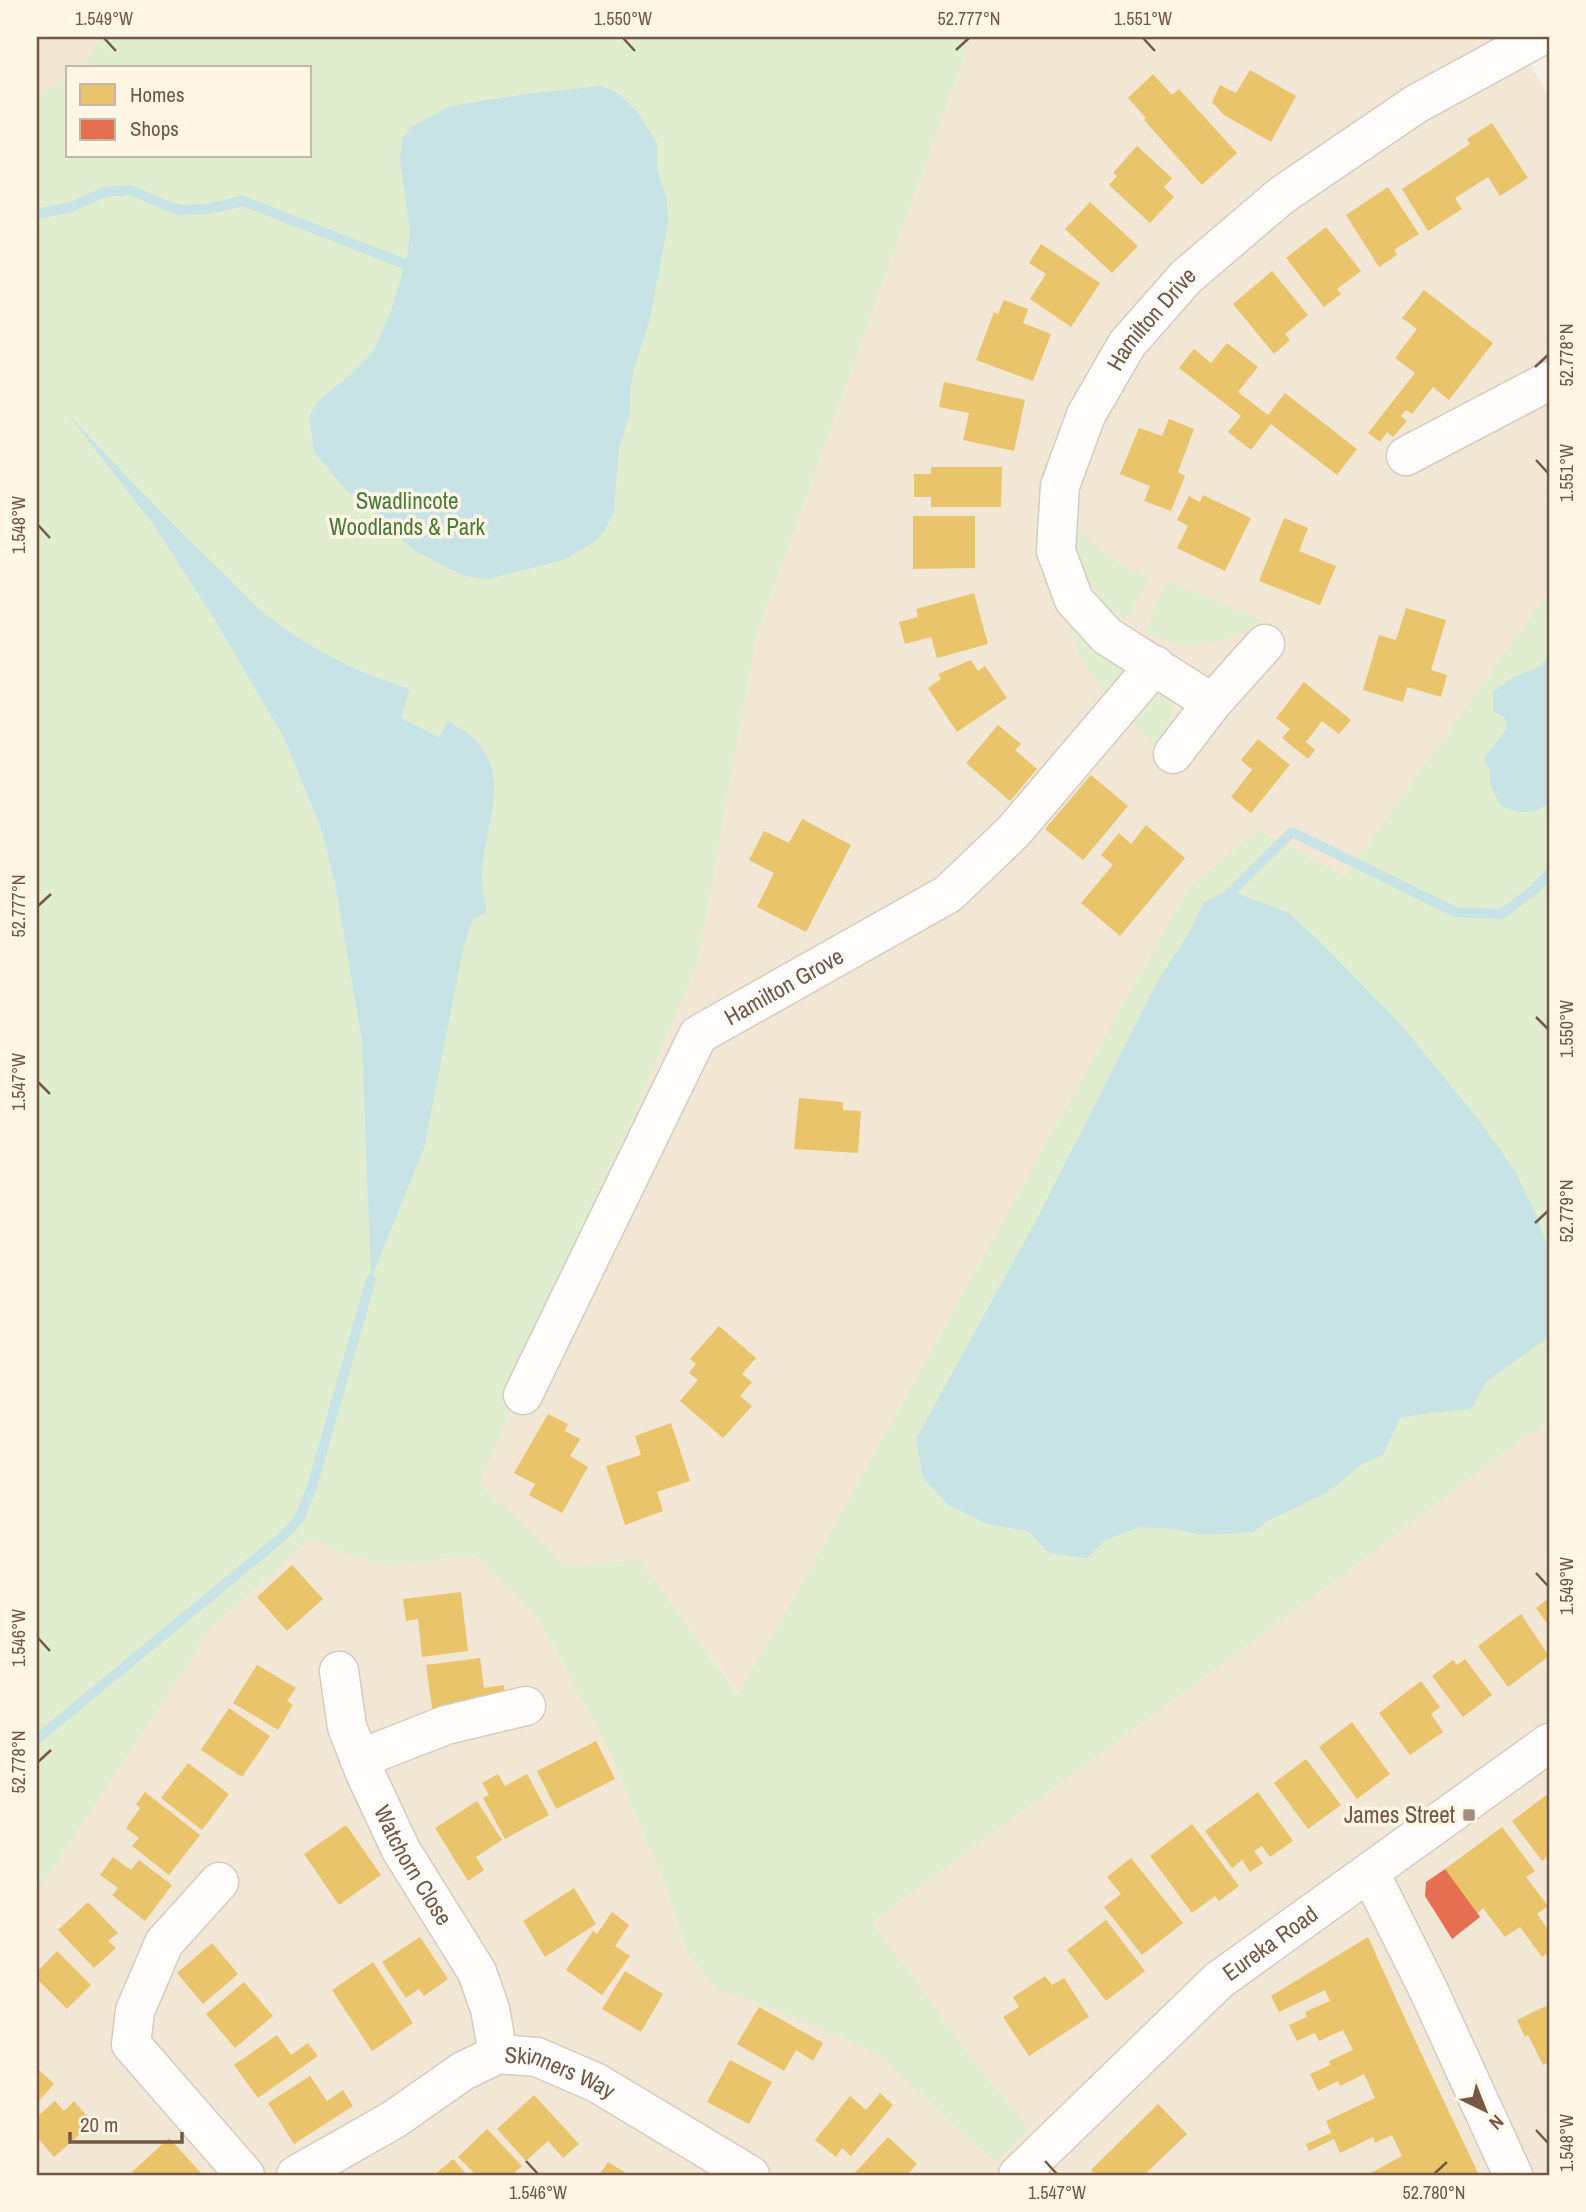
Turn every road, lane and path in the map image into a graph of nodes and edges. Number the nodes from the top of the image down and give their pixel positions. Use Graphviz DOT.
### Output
graph roads {
  1 [pos="1539,37"];
  2 [pos="1549,381"];
  3 [pos="1406,456"];
  4 [pos="1265,644"];
  5 [pos="1155,665"];
  6 [pos="1212,703"];
  7 [pos="1172,754"];
  8 [pos="523,1395"];
  9 [pos="339,1671"];
  10 [pos="526,1706"];
  11 [pos="1549,1743"];
  12 [pos="359,1759"];
  13 [pos="1370,1873"];
  14 [pos="219,1882"];
  15 [pos="498,2054"];
  16 [pos="244,2175"];
  17 [pos="296,2175"];
  18 [pos="750,2175"];
  19 [pos="1018,2175"];
  20 [pos="1513,2175"];
  1 -- 5 [label="street, Hamilton Drive"];
  2 -- 3 [label="street"];
  4 -- 6 [label="street"];
  5 -- 6 [label="street, Hamilton Drive"];
  5 -- 8 [label="street, Hamilton Grove"];
  6 -- 7 [label="street"];
  9 -- 12 [label="street, Watchorn Close"];
  10 -- 12 [label="street"];
  11 -- 13 [label="street, Eureka Road"];
  12 -- 15 [label="street, Watchorn Close"];
  13 -- 19 [label="street, Eureka Road"];
  13 -- 20 [label="street"];
  14 -- 16 [label="street"];
  15 -- 17 [label="street, Skinners Way"];
  15 -- 18 [label="street, Skinners Way"];
}
